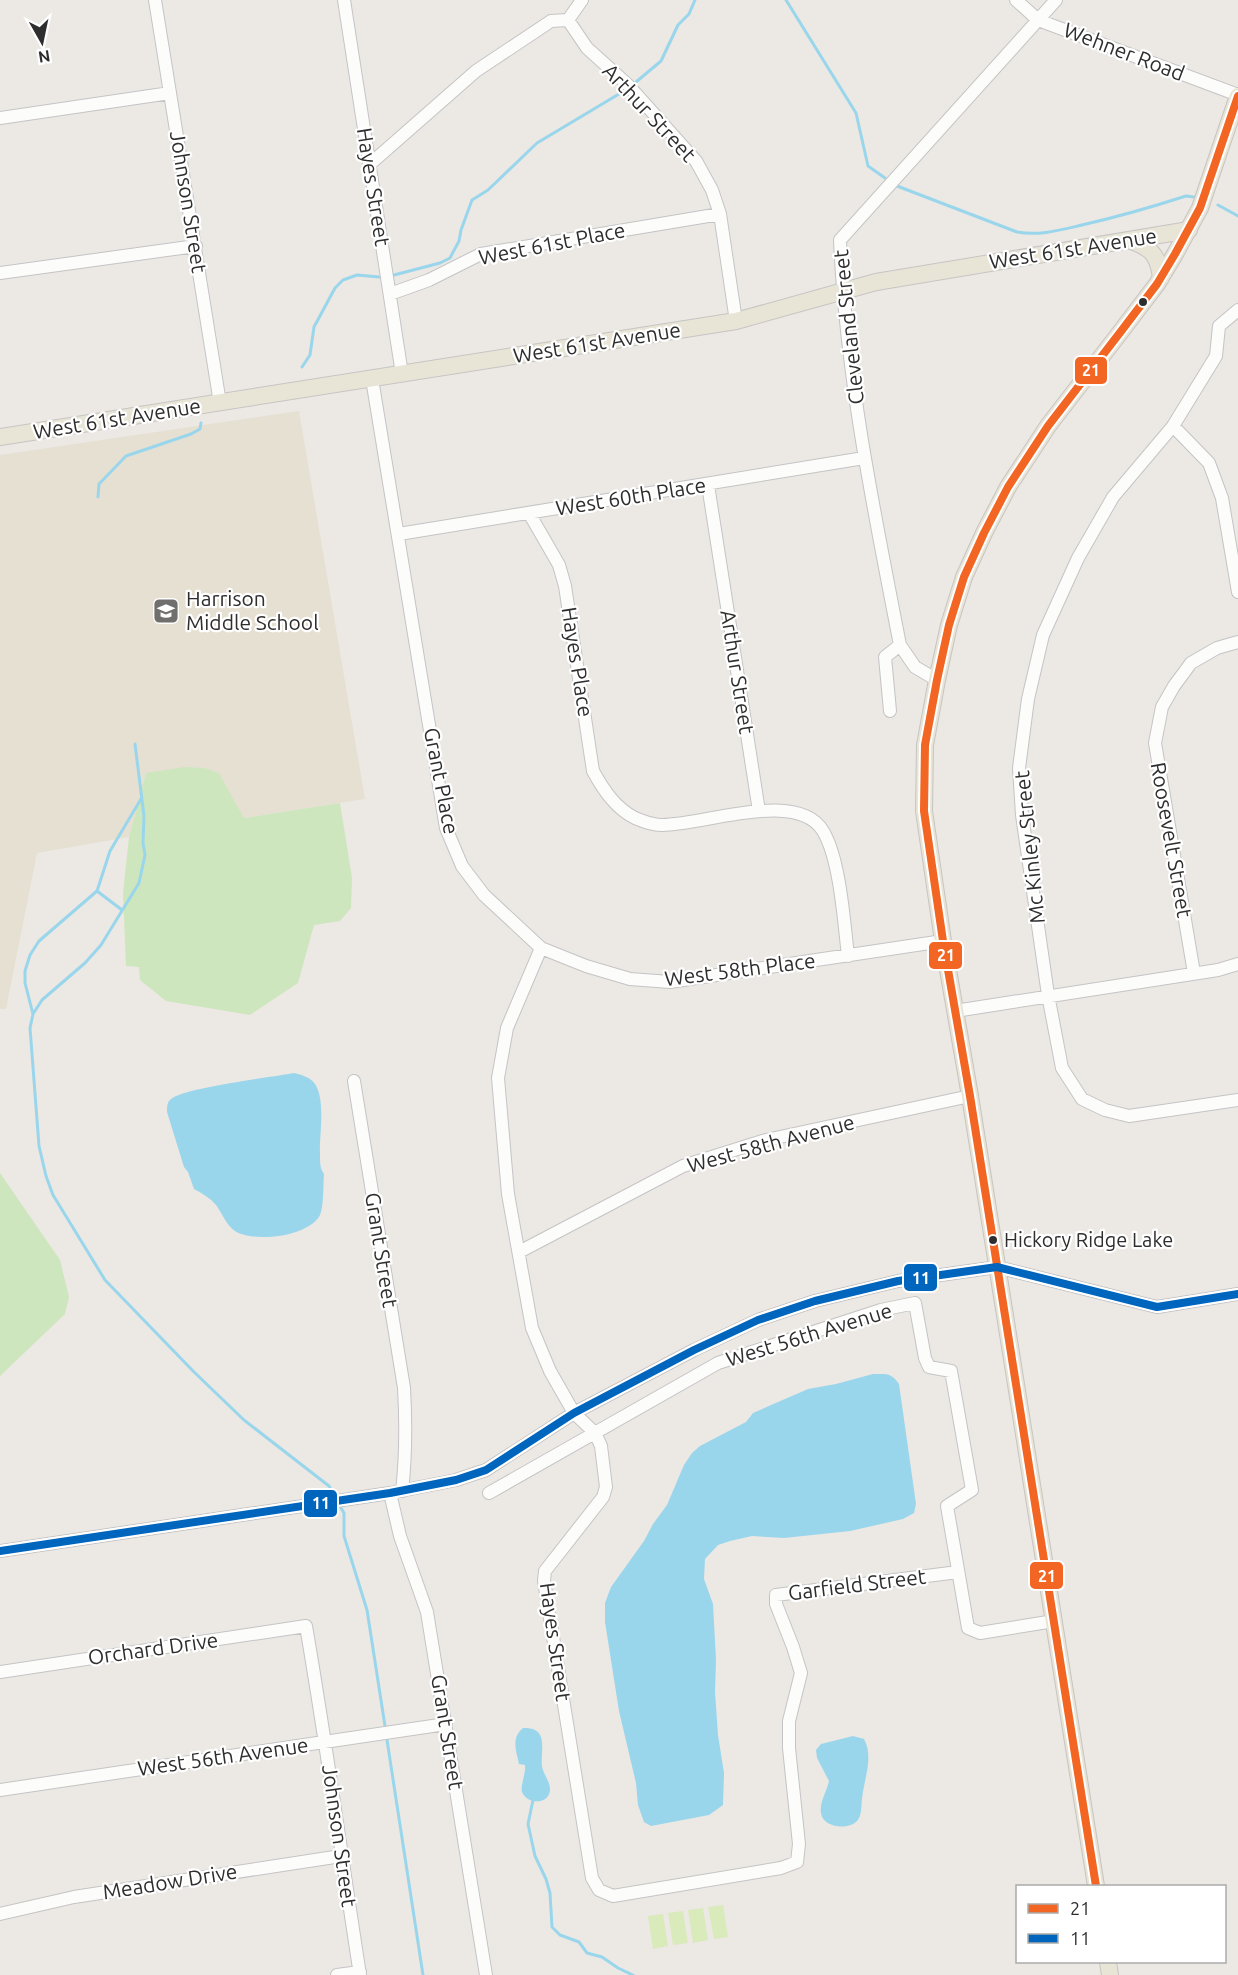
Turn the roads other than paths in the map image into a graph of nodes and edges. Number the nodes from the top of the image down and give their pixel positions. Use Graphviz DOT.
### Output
graph roads {
  1 [pos="155,0"];
  2 [pos="344,0"];
  3 [pos="582,0"];
  4 [pos="1016,0"];
  5 [pos="1056,0"];
  6 [pos="568,20"];
  7 [pos="1038,20"];
  8 [pos="170,93"];
  9 [pos="1238,95"];
  10 [pos="0,118"];
  11 [pos="370,164"];
  12 [pos="720,214"];
  13 [pos="1190,230"];
  14 [pos="1128,240"];
  15 [pos="196,246"];
  16 [pos="0,273"];
  17 [pos="1161,278"];
  18 [pos="842,290"];
  19 [pos="390,294"];
  20 [pos="1238,310"];
  21 [pos="736,321"];
  22 [pos="402,374"];
  23 [pos="372,379"];
  24 [pos="220,403"];
  25 [pos="1173,426"];
  26 [pos="0,437"];
  27 [pos="864,458"];
  28 [pos="708,484"];
  29 [pos="529,513"];
  30 [pos="399,534"];
  31 [pos="1238,592"];
  32 [pos="1238,642"];
  33 [pos="900,645"];
  34 [pos="937,680"];
  35 [pos="890,711"];
  36 [pos="759,811"];
  37 [pos="943,941"];
  38 [pos="541,948"];
  39 [pos="848,956"];
  40 [pos="1238,964"];
  41 [pos="1194,974"];
  42 [pos="1048,995"];
  43 [pos="955,1011"];
  44 [pos="354,1081"];
  45 [pos="970,1096"];
  46 [pos="1238,1100"];
  47 [pos="519,1251"];
  48 [pos="997,1267"];
  49 [pos="1238,1294"];
  50 [pos="574,1413"];
  51 [pos="595,1433"];
  52 [pos="396,1492"];
  53 [pos="489,1493"];
  54 [pos="0,1551"];
  55 [pos="958,1572"];
  56 [pos="1053,1621"];
  57 [pos="306,1626"];
  58 [pos="0,1672"];
  59 [pos="446,1724"];
  60 [pos="326,1742"];
  61 [pos="0,1790"];
  62 [pos="341,1856"];
  63 [pos="797,1862"];
  64 [pos="1096,1885"];
  65 [pos="0,1914"];
  66 [pos="360,1973"];
  67 [pos="337,1975"];
  68 [pos="486,1975"];
  1 -- 8 [label="street, Johnson Street"];
  2 -- 11 [label="street, Hayes Street"];
  3 -- 6 [label="street"];
  4 -- 7 [label="street, Wehner Road"];
  5 -- 7 [label="street, Cleveland Street"];
  6 -- 11 [label="street"];
  6 -- 12 [label="street, Arthur Street"];
  7 -- 9 [label="street, Wehner Road"];
  7 -- 18 [label="street, Cleveland Street"];
  8 -- 10 [label="street"];
  8 -- 15 [label="street, Johnson Street"];
  9 -- 13 [label="main road"];
  11 -- 19 [label="street, Hayes Street"];
  12 -- 19 [label="street, West 61st Place"];
  12 -- 21 [label="street, Arthur Street"];
  13 -- 14 [label="main road, West 61st Avenue"];
  13 -- 17 [label="main road"];
  14 -- 17 [label="main road"];
  14 -- 18 [label="main road, West 61st Avenue"];
  15 -- 16 [label="street"];
  15 -- 24 [label="street, Johnson Street"];
  17 -- 34 [label="main road"];
  18 -- 21 [label="main road, West 61st Avenue"];
  18 -- 27 [label="street, Cleveland Street"];
  19 -- 22 [label="street, Hayes Street"];
  20 -- 25 [label="street, Mc Kinley Street"];
  21 -- 22 [label="main road, West 61st Avenue"];
  22 -- 23 [label="main road, West 61st Avenue"];
  23 -- 24 [label="main road, West 61st Avenue"];
  23 -- 30 [label="street, Grant Place"];
  24 -- 26 [label="main road, West 61st Avenue"];
  25 -- 31 [label="street"];
  25 -- 42 [label="street, Mc Kinley Street"];
  27 -- 28 [label="street, West 60th Place"];
  27 -- 33 [label="street, Cleveland Street"];
  28 -- 29 [label="street, West 60th Place"];
  28 -- 36 [label="street, Arthur Street"];
  29 -- 30 [label="street, West 60th Place"];
  29 -- 36 [label="street, Hayes Place"];
  30 -- 38 [label="street, Grant Place"];
  32 -- 41 [label="street, Roosevelt Street"];
  33 -- 34 [label="street, Cleveland Street"];
  33 -- 35 [label="street"];
  34 -- 37 [label="main road"];
  36 -- 39 [label="street"];
  37 -- 39 [label="street, West 58th Place"];
  37 -- 43 [label="main road"];
  38 -- 39 [label="street, West 58th Place"];
  38 -- 47 [label="street"];
  40 -- 41 [label="street"];
  41 -- 42 [label="street"];
  42 -- 43 [label="street"];
  42 -- 46 [label="street, Mc Kinley Street"];
  43 -- 45 [label="main road"];
  44 -- 52 [label="street, Grant Street"];
  45 -- 47 [label="street, West 58th Avenue"];
  45 -- 48 [label="main road"];
  47 -- 50 [label="street"];
  48 -- 49 [label="street"];
  48 -- 50 [label="street"];
  48 -- 56 [label="main road"];
  50 -- 51 [label="street"];
  50 -- 52 [label="street"];
  51 -- 53 [label="street"];
  51 -- 55 [label="street, West 56th Avenue"];
  51 -- 63 [label="street, Hayes Street"];
  52 -- 54 [label="street"];
  52 -- 59 [label="street, Grant Street"];
  55 -- 56 [label="street"];
  55 -- 63 [label="street, Garfield Street"];
  56 -- 64 [label="main road"];
  57 -- 58 [label="street, Orchard Drive"];
  57 -- 60 [label="street, Johnson Street"];
  59 -- 60 [label="street, West 56th Avenue"];
  59 -- 68 [label="street, Grant Street"];
  60 -- 61 [label="street, West 56th Avenue"];
  60 -- 62 [label="street, Johnson Street"];
  62 -- 65 [label="street, Meadow Drive"];
  62 -- 66 [label="street, Johnson Street"];
  66 -- 67 [label="street"];
}
